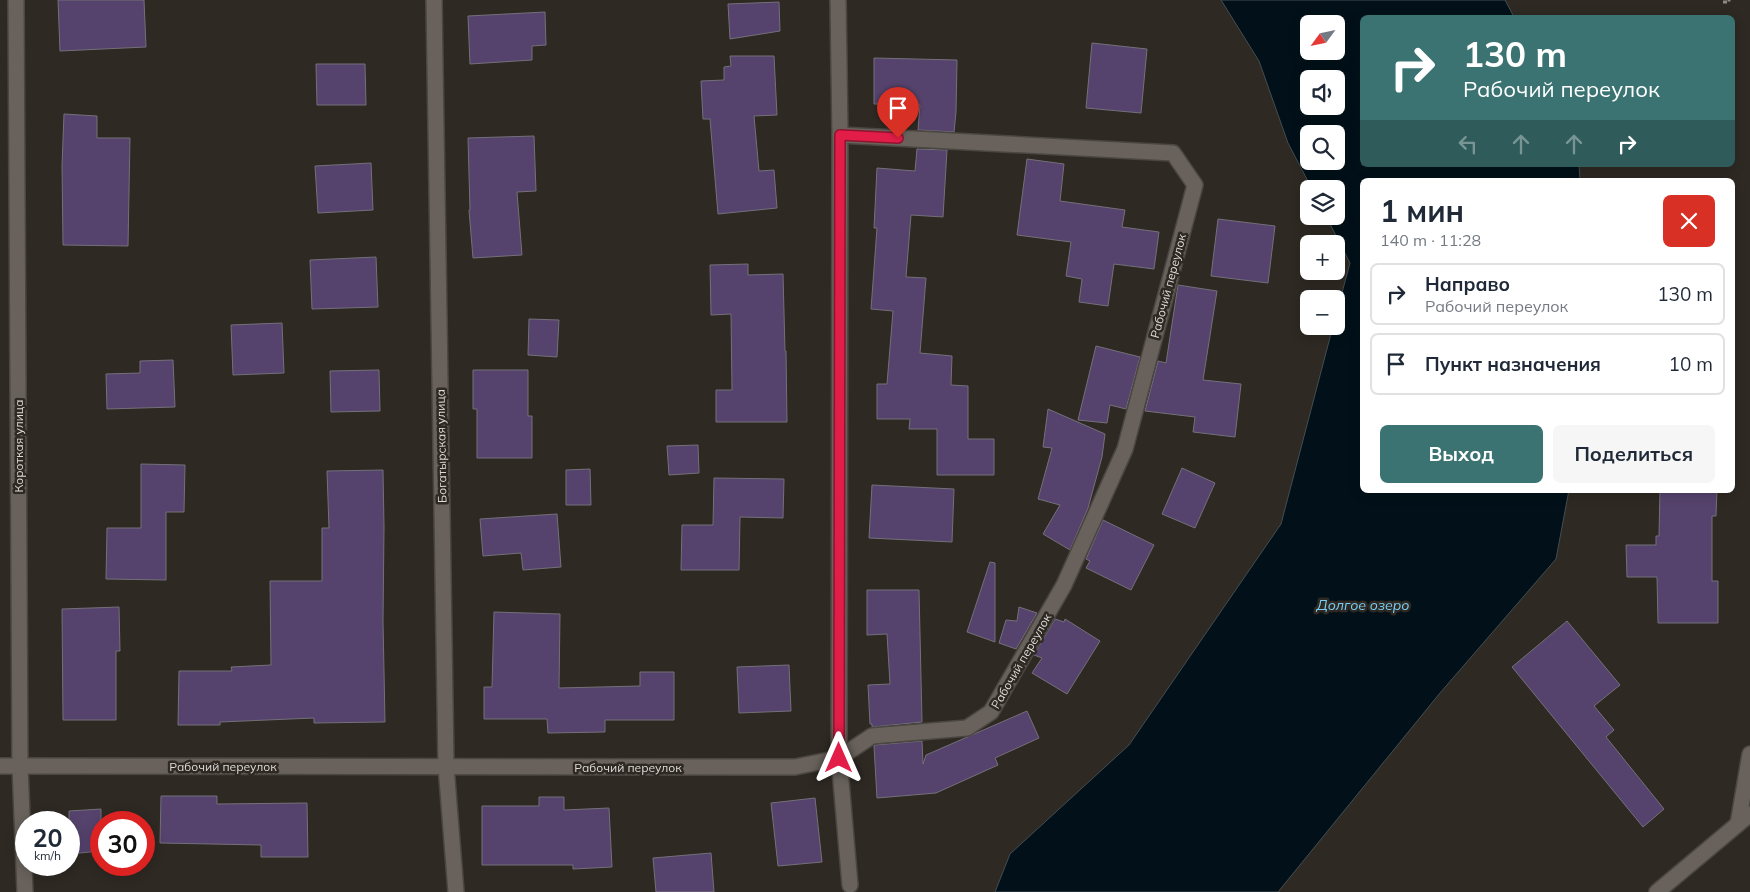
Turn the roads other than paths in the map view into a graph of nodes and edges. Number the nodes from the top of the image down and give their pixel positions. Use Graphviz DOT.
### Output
graph roads {
  1 [pos="16,0"];
  2 [pos="434,0"];
  3 [pos="838,0"];
  4 [pos="840,135"];
  5 [pos="1750,754"];
  6 [pos="839,758"];
  7 [pos="0,766"];
  8 [pos="20,766"];
  9 [pos="446,766"];
  10 [pos="1750,814"];
  11 [pos="1738,824"];
  12 [pos="850,885"];
  13 [pos="25,892"];
  14 [pos="456,892"];
  15 [pos="1657,892"];
  1 -- 8 [label="street, Короткая улица"];
  2 -- 9 [label="street, Богатырская улица"];
  3 -- 4 [label="street"];
  4 -- 6 [label="street"];
  4 -- 6 [label="street, Рабочий переулок"];
  5 -- 11 [label="street"];
  6 -- 9 [label="street, Рабочий переулок"];
  6 -- 12 [label="street"];
  7 -- 8 [label="street, Рабочий переулок"];
  8 -- 9 [label="street, Рабочий переулок"];
  8 -- 13 [label="street, Короткая улица"];
  9 -- 14 [label="street, Богатырская улица"];
  10 -- 11 [label="street"];
  11 -- 15 [label="street"];
}
